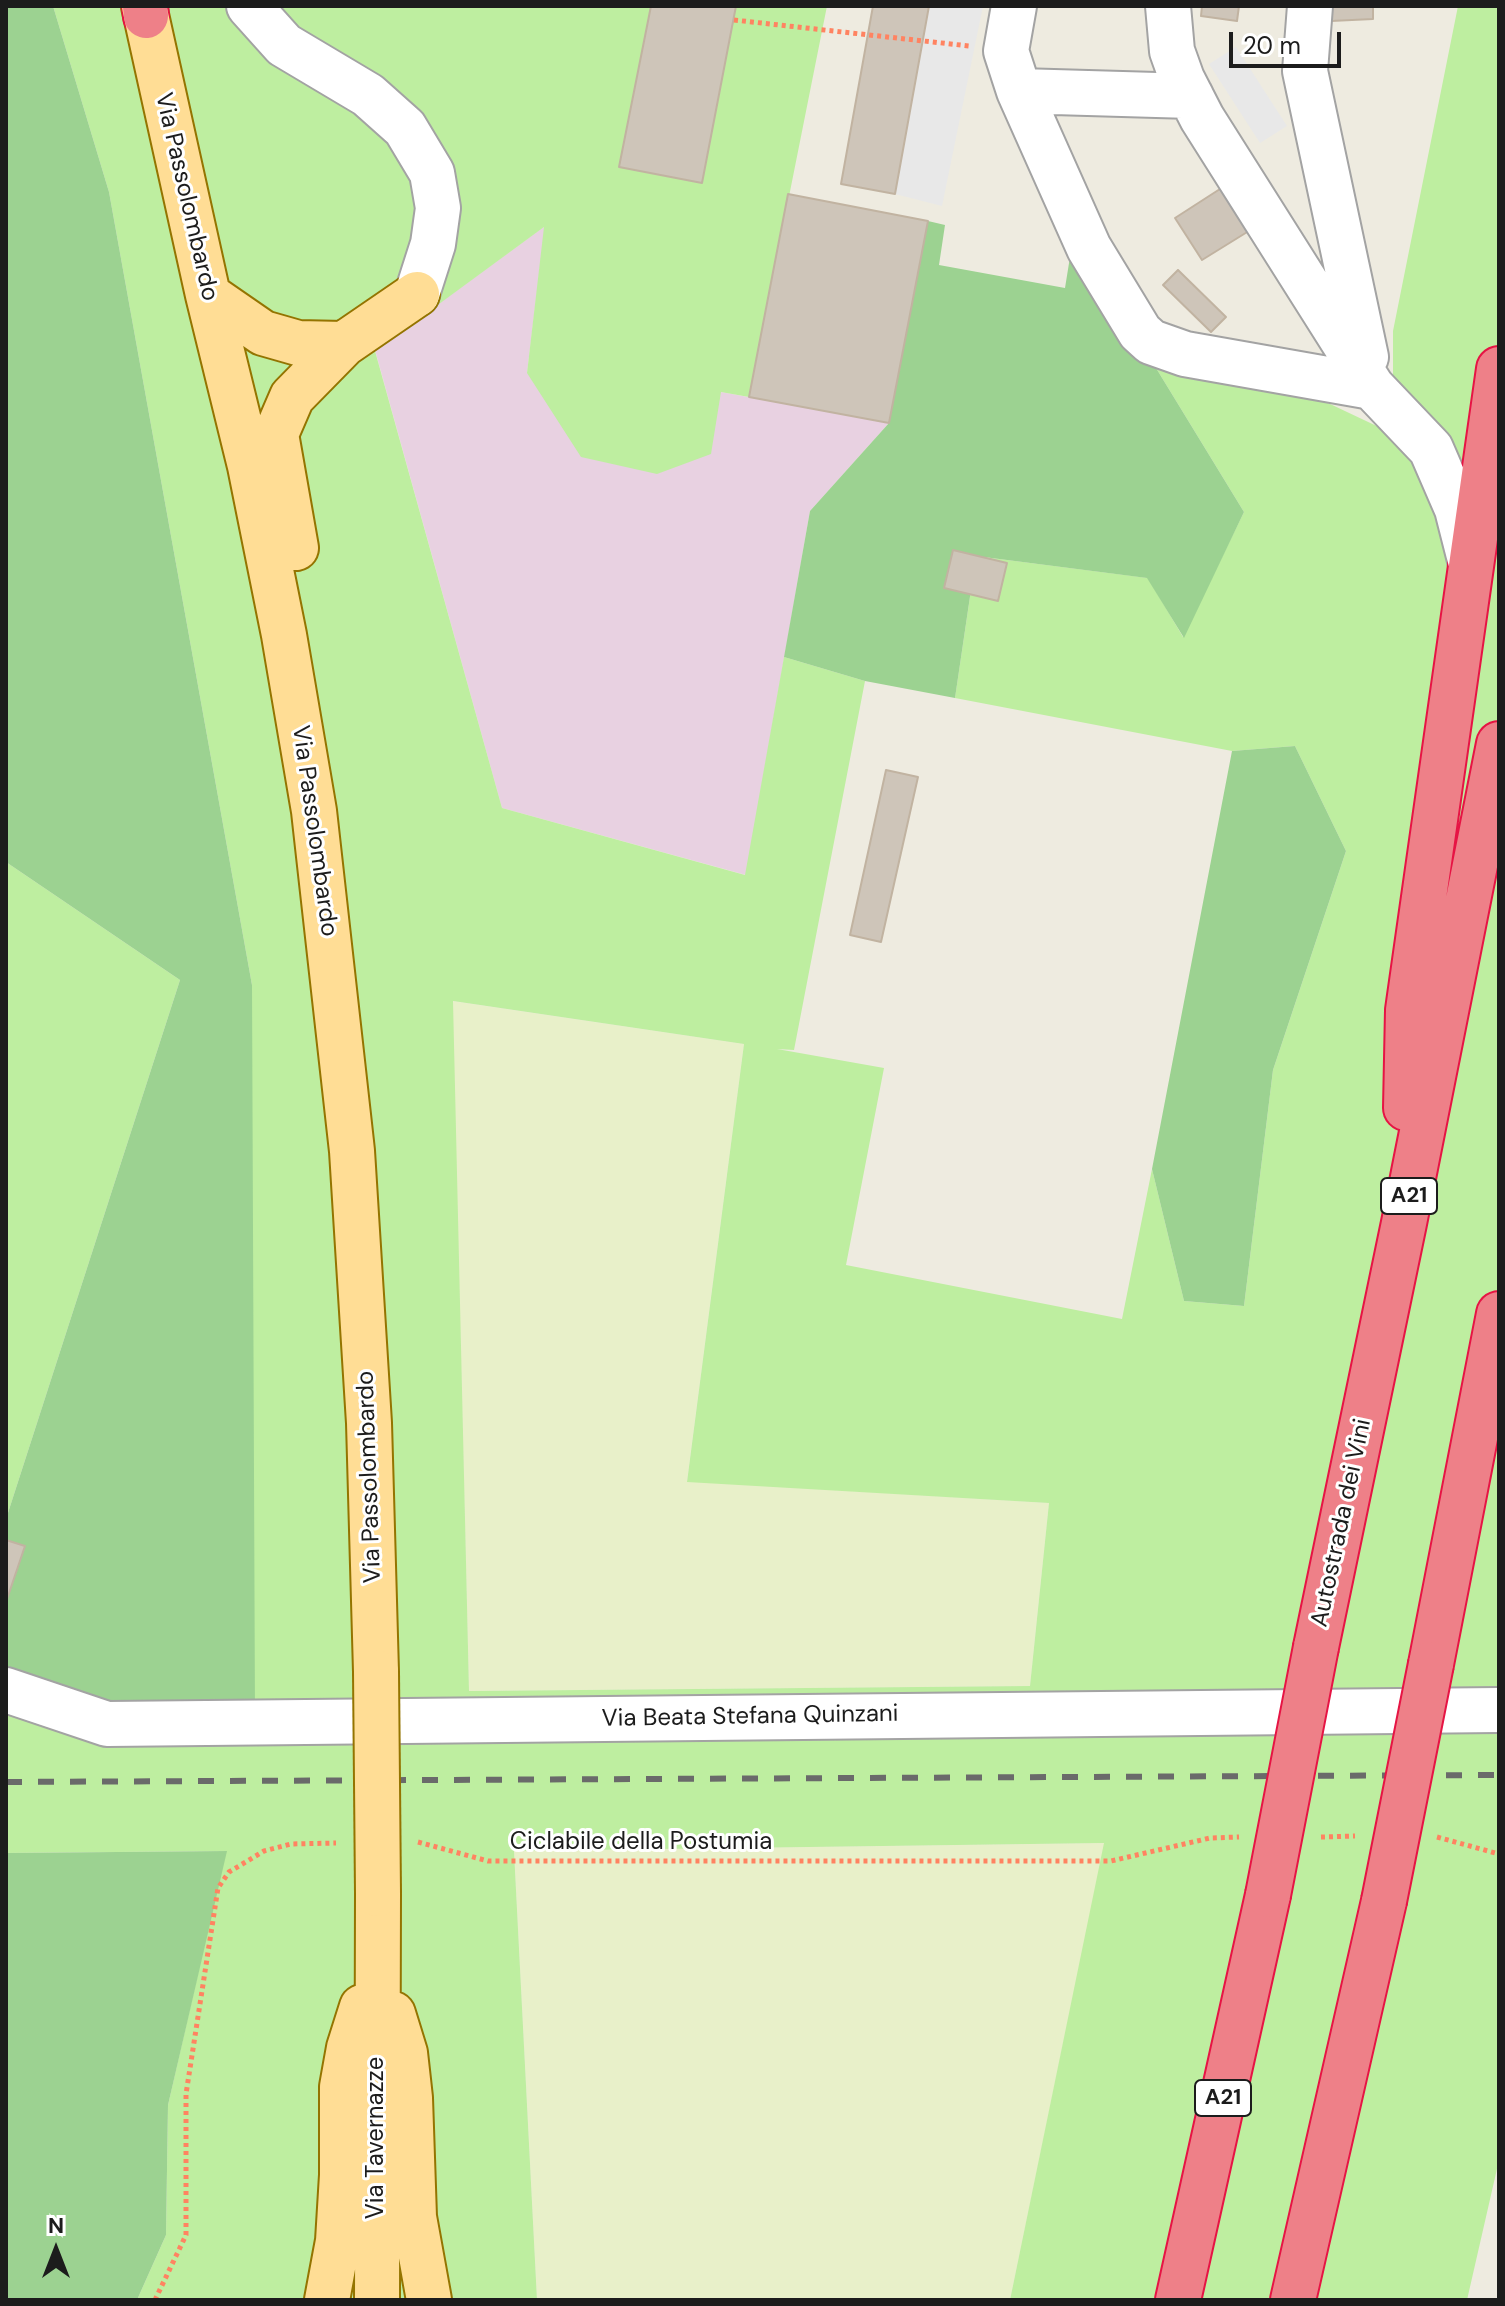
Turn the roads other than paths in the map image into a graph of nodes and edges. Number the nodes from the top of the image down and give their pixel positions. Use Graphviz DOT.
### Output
graph roads {
  1 [pos="249,6"];
  2 [pos="1014,6"];
  3 [pos="1168,6"];
  4 [pos="1310,6"];
  5 [pos="144,9"];
  6 [pos="1019,91"];
  7 [pos="1191,96"];
  8 [pos="417,294"];
  9 [pos="208,295"];
  10 [pos="344,344"];
  11 [pos="1499,369"];
  12 [pos="1372,387"];
  13 [pos="1470,560"];
  14 [pos="1499,744"];
  15 [pos="314,811"];
  16 [pos="1404,1223"];
  17 [pos="1499,1314"];
  18 [pos="6,1690"];
  19 [pos="1499,1710"];
  20 [pos="376,1976"];
  21 [pos="327,2300"];
  22 [pos="377,2300"];
  23 [pos="429,2300"];
  24 [pos="1178,2300"];
  25 [pos="1293,2300"];
  1 -- 8 [label="lane"];
  2 -- 6 [label="lane"];
  3 -- 7 [label="lane"];
  4 -- 12 [label="lane"];
  5 -- 9 [label="main road, Via Passolombardo"];
  6 -- 7 [label="lane"];
  6 -- 12 [label="lane"];
  7 -- 12 [label="lane"];
  8 -- 10 [label="main road"];
  9 -- 10 [label="main road"];
  9 -- 15 [label="main road, Via Passolombardo"];
  10 -- 15 [label="main road"];
  11 -- 13 [label="highway"];
  12 -- 13 [label="lane"];
  13 -- 16 [label="highway"];
  14 -- 16 [label="highway, Autostrada dei Vini / A21"];
  15 -- 20 [label="main road, Via Passolombardo, bridge"];
  16 -- 24 [label="highway, Autostrada dei Vini / A21, bridge"];
  17 -- 25 [label="highway, bridge"];
  18 -- 19 [label="lane, Via Beata Stefana Quinzani"];
  20 -- 21 [label="main road"];
  20 -- 22 [label="main road, Via Tavernazze"];
  20 -- 23 [label="main road"];
}
